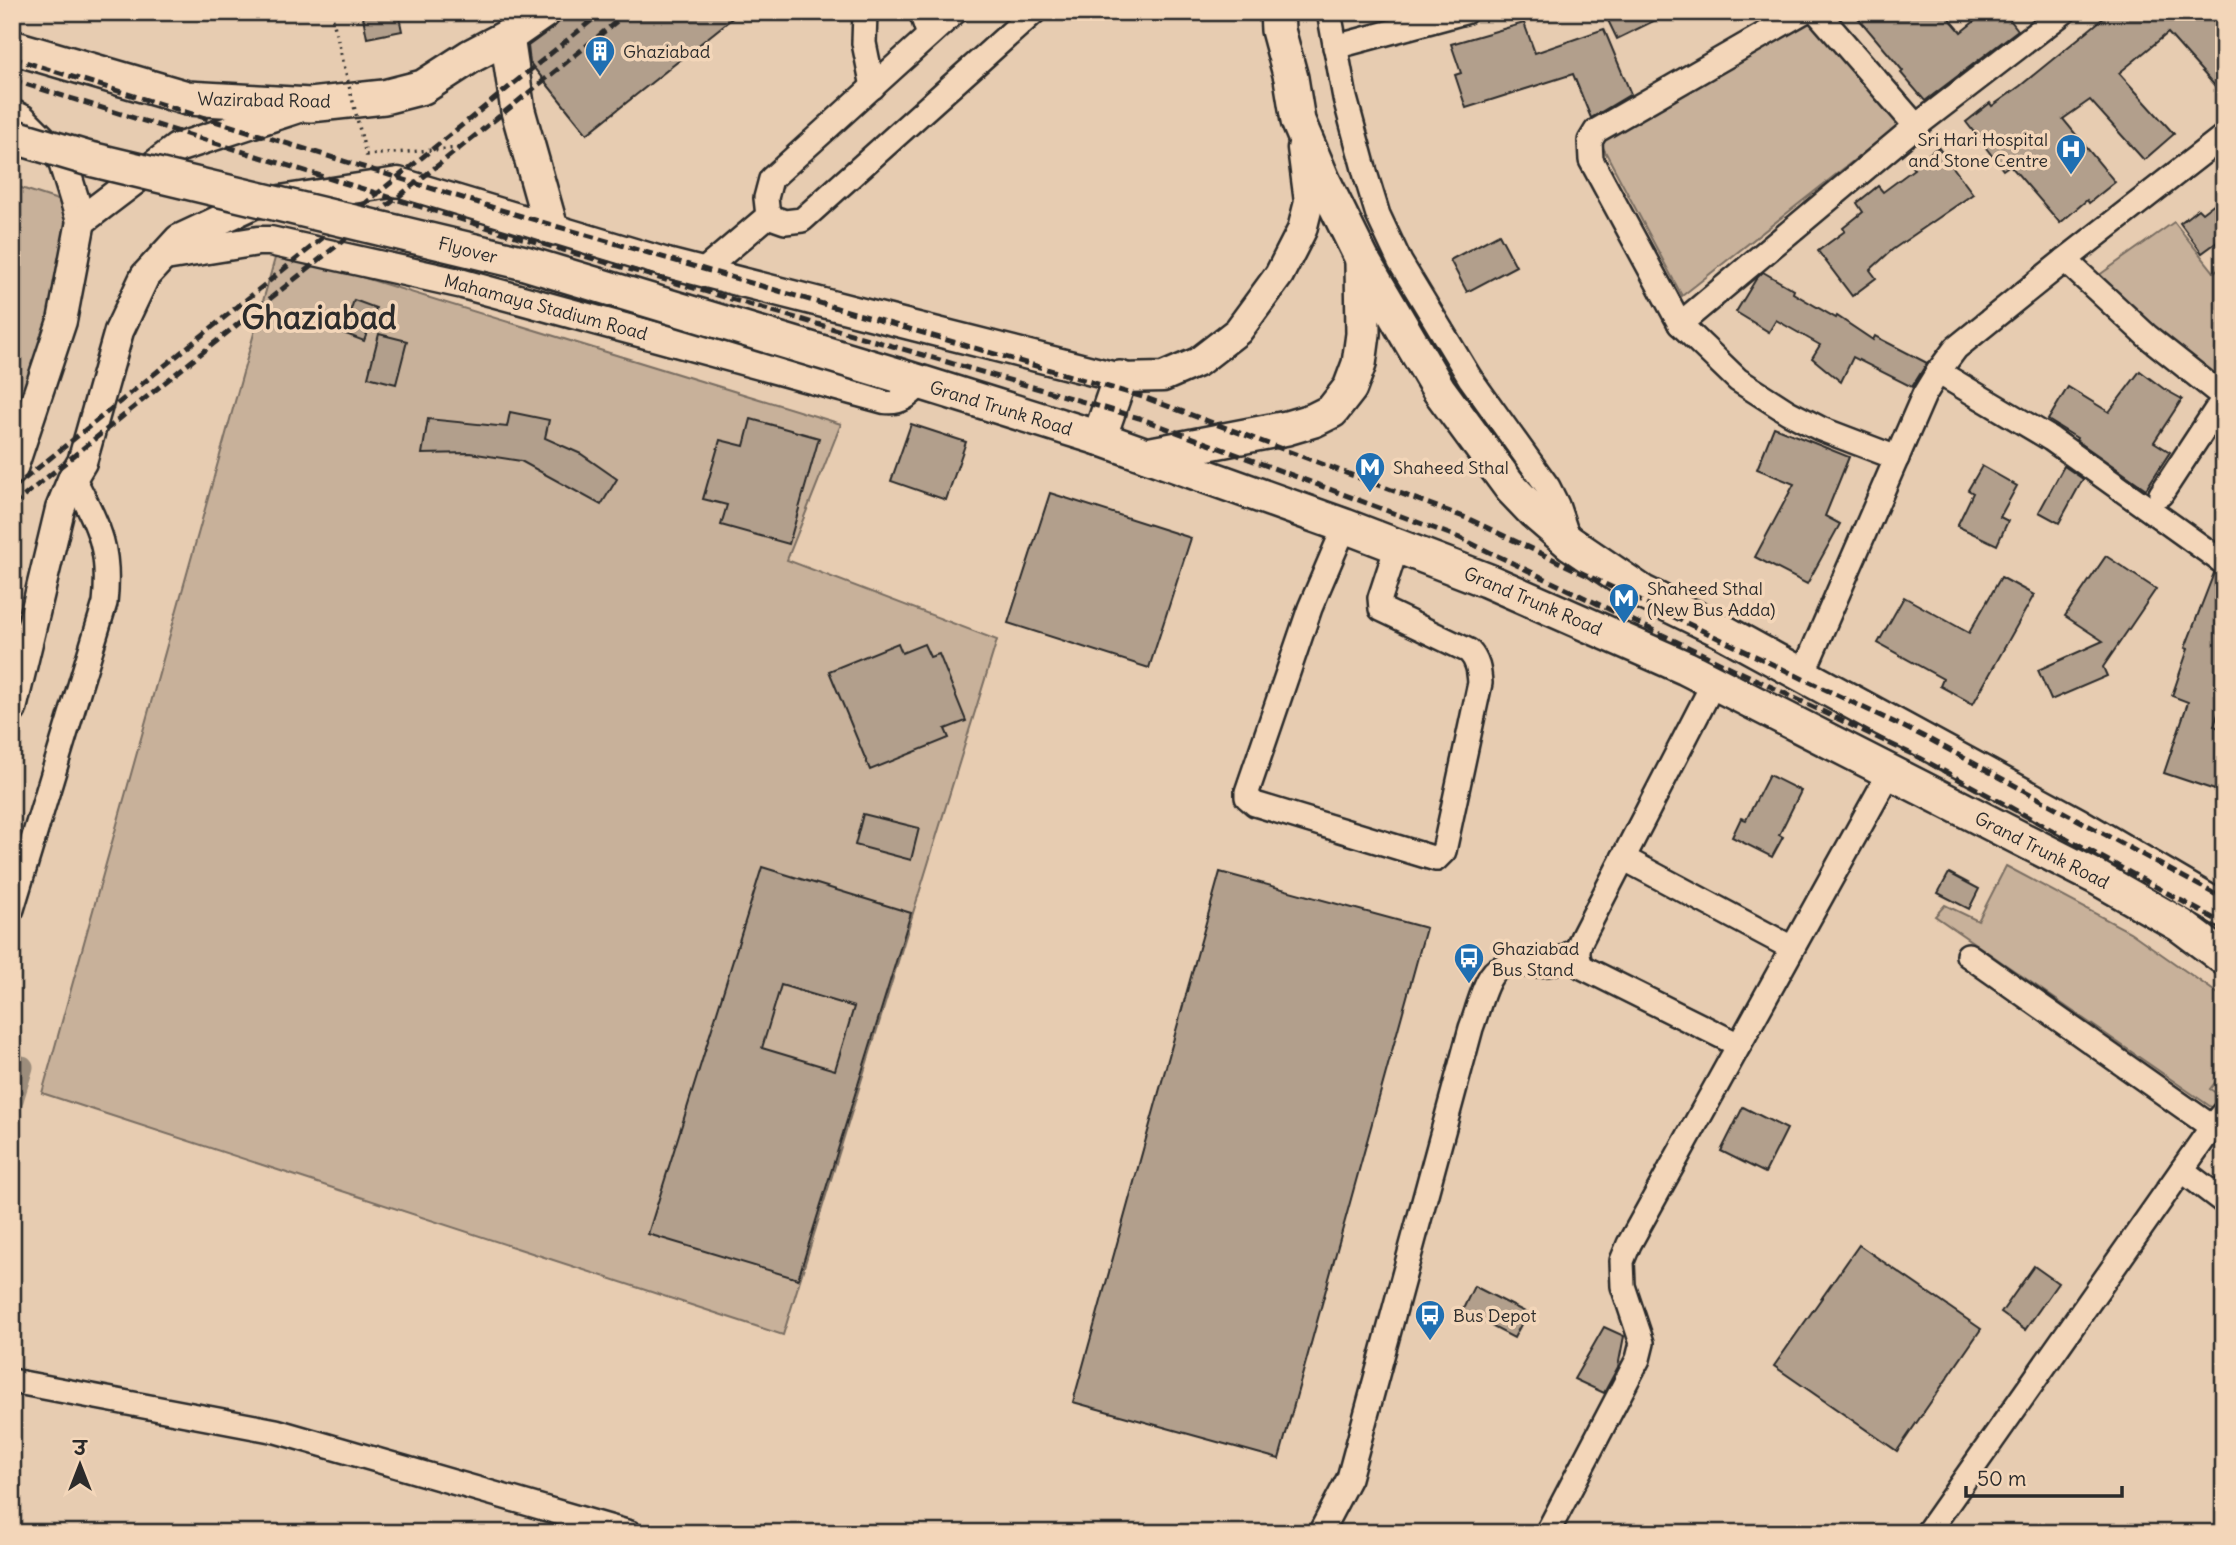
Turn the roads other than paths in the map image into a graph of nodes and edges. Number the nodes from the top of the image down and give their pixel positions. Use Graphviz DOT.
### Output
graph roads {
  1 [pos="543,12"];
  2 [pos="865,12"];
  3 [pos="921,12"];
  4 [pos="955,12"];
  5 [pos="1034,12"];
  6 [pos="1277,12"];
  7 [pos="1329,12"];
  8 [pos="1465,12"];
  9 [pos="1803,12"];
  10 [pos="1817,12"];
  11 [pos="2048,17"];
  12 [pos="929,35"];
  13 [pos="507,37"];
  14 [pos="12,47"];
  15 [pos="1335,47"];
  16 [pos="873,87"];
  17 [pos="310,105"];
  18 [pos="12,114"];
  19 [pos="1298,121"];
  20 [pos="1916,126"];
  21 [pos="12,136"];
  22 [pos="2224,136"];
  23 [pos="768,216"];
  24 [pos="81,222"];
  25 [pos="551,228"];
  26 [pos="164,256"];
  27 [pos="1362,259"];
  28 [pos="2065,260"];
  29 [pos="702,272"];
  30 [pos="1681,324"];
  31 [pos="1938,372"];
  32 [pos="908,379"];
  33 [pos="1120,379"];
  34 [pos="2224,398"];
  35 [pos="1099,438"];
  36 [pos="1145,456"];
  37 [pos="1897,458"];
  38 [pos="12,471"];
  39 [pos="73,477"];
  40 [pos="2161,494"];
  41 [pos="1345,526"];
  42 [pos="1570,543"];
  43 [pos="1397,546"];
  44 [pos="2224,563"];
  45 [pos="1802,676"];
  46 [pos="1714,682"];
  47 [pos="12,709"];
  48 [pos="1890,772"];
  49 [pos="1623,858"];
  50 [pos="2212,904"];
  51 [pos="12,909"];
  52 [pos="2180,925"];
  53 [pos="1792,948"];
  54 [pos="1577,949"];
  55 [pos="1968,955"];
  56 [pos="2224,958"];
  57 [pos="1739,1045"];
  58 [pos="2218,1120"];
  59 [pos="2182,1170"];
  60 [pos="2224,1202"];
  61 [pos="12,1381"];
  62 [pos="630,1533"];
  63 [pos="1320,1533"];
  64 [pos="1547,1533"];
  65 [pos="1927,1533"];
  1 -- 13 [label="highway, Wazirabad Road"];
  2 -- 16 [label="street"];
  3 -- 12 [label="street"];
  4 -- 12 [label="street"];
  5 -- 23 [label="street"];
  6 -- 19 [label="highway, Grand Trunk Road"];
  7 -- 15 [label="street"];
  8 -- 15 [label="street"];
  9 -- 30 [label="street"];
  10 -- 20 [label="street"];
  11 -- 20 [label="street"];
  12 -- 16 [label="street"];
  13 -- 17 [label="highway, Wazirabad Road"];
  13 -- 25 [label="highway"];
  14 -- 17 [label="highway, Wazirabad Road"];
  15 -- 42 [label="street"];
  16 -- 23 [label="street"];
  17 -- 24 [label="main road"];
  18 -- 24 [label="main road"];
  19 -- 27 [label="highway, Grand Trunk Road"];
  19 -- 33 [label="main road"];
  20 -- 30 [label="street"];
  21 -- 32 [label="highway, Flyover, bridge"];
  22 -- 28 [label="street"];
  23 -- 29 [label="street"];
  24 -- 38 [label="main road"];
  25 -- 26 [label="main road"];
  25 -- 29 [label="main road"];
  26 -- 32 [label="main road, Mahamaya Stadium Road"];
  26 -- 39 [label="main road"];
  27 -- 36 [label="highway"];
  27 -- 42 [label="highway, Grand Trunk Road"];
  28 -- 31 [label="street"];
  28 -- 34 [label="street"];
  29 -- 33 [label="main road"];
  30 -- 37 [label="street"];
  31 -- 37 [label="street"];
  31 -- 44 [label="street"];
  32 -- 35 [label="highway, Grand Trunk Road"];
  33 -- 35 [label="highway"];
  34 -- 40 [label="street"];
  35 -- 36 [label="highway, Grand Trunk Road"];
  36 -- 41 [label="highway, Grand Trunk Road"];
  37 -- 45 [label="street"];
  39 -- 47 [label="main road"];
  39 -- 51 [label="street"];
  41 -- 43 [label="highway, Grand Trunk Road"];
  41 -- 43 [label="street"];
  42 -- 45 [label="highway, Grand Trunk Road"];
  43 -- 46 [label="highway, Grand Trunk Road"];
  45 -- 50 [label="highway, Grand Trunk Road"];
  46 -- 48 [label="highway, Grand Trunk Road"];
  46 -- 49 [label="street"];
  48 -- 52 [label="highway, Grand Trunk Road"];
  48 -- 53 [label="street"];
  49 -- 53 [label="street"];
  49 -- 54 [label="street"];
  50 -- 52 [label="highway"];
  52 -- 56 [label="highway, Grand Trunk Road"];
  53 -- 57 [label="street"];
  54 -- 57 [label="street"];
  54 -- 63 [label="street"];
  55 -- 58 [label="street"];
  57 -- 64 [label="street"];
  58 -- 59 [label="street"];
  59 -- 60 [label="street"];
  59 -- 65 [label="street"];
  61 -- 62 [label="street"];
}
